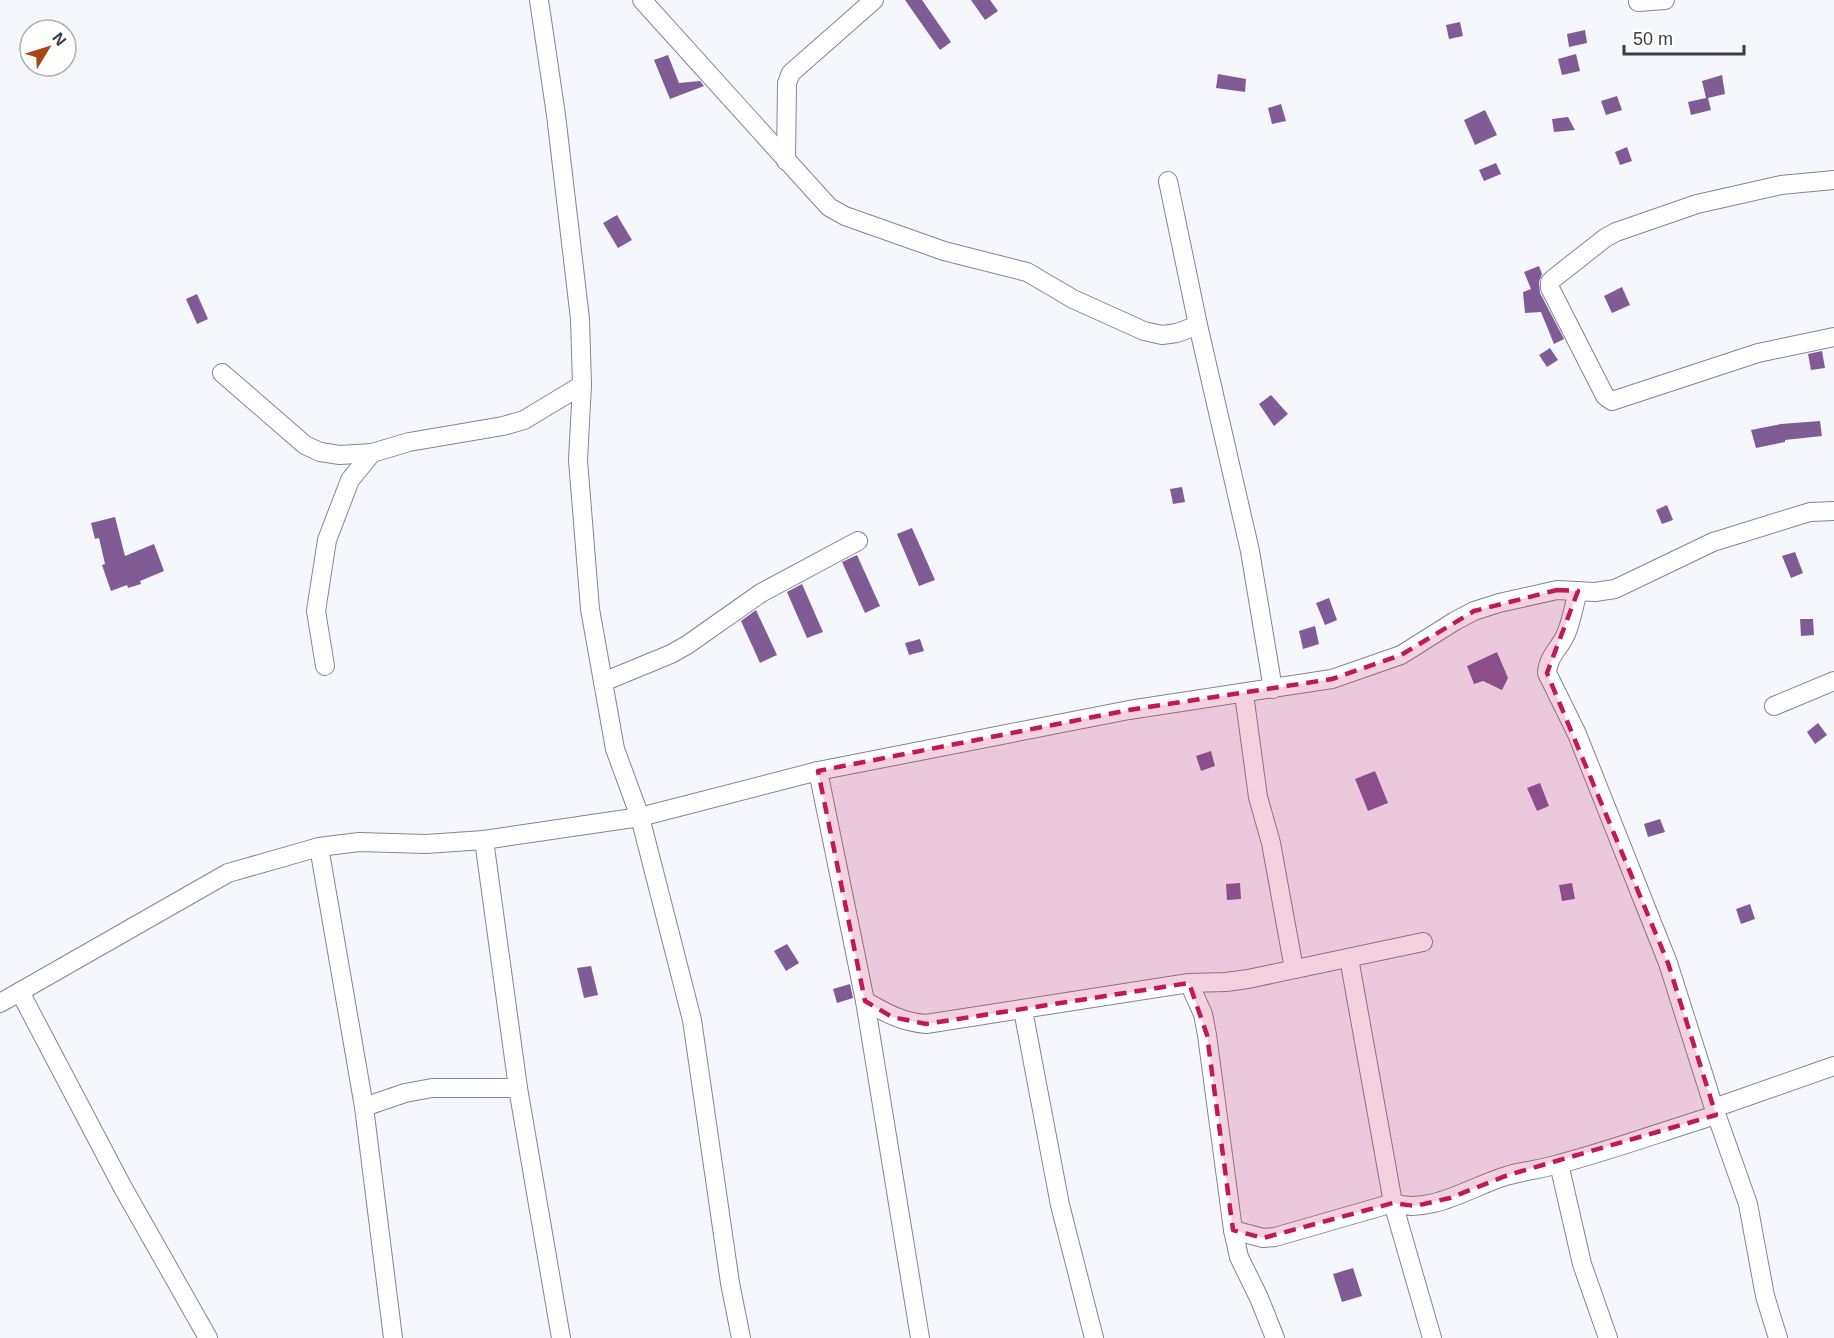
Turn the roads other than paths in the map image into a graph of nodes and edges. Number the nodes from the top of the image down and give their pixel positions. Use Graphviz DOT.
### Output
graph roads {
  1 [pos="539,0"];
  2 [pos="642,0"];
  3 [pos="874,0"];
  4 [pos="1665,0"];
  5 [pos="1638,2"];
  6 [pos="786,161"];
  7 [pos="1834,180"];
  8 [pos="1168,181"];
  9 [pos="1198,325"];
  10 [pos="1834,337"];
  11 [pos="222,373"];
  12 [pos="582,385"];
  13 [pos="372,453"];
  14 [pos="1834,512"];
  15 [pos="858,541"];
  16 [pos="1578,591"];
  17 [pos="325,666"];
  18 [pos="1834,681"];
  19 [pos="603,682"];
  20 [pos="1273,689"];
  21 [pos="1244,694"];
  22 [pos="1774,706"];
  23 [pos="818,771"];
  24 [pos="640,817"];
  25 [pos="484,840"];
  26 [pos="319,847"];
  27 [pos="1423,942"];
  28 [pos="1349,958"];
  29 [pos="1294,969"];
  30 [pos="1188,983"];
  31 [pos="20,992"];
  32 [pos="865,1001"];
  33 [pos="0,1003"];
  34 [pos="1023,1010"];
  35 [pos="1834,1066"];
  36 [pos="518,1088"];
  37 [pos="364,1107"];
  38 [pos="1715,1111"];
  39 [pos="1559,1164"];
  40 [pos="1393,1203"];
  41 [pos="1233,1230"];
  42 [pos="208,1338"];
  43 [pos="393,1338"];
  44 [pos="561,1338"];
  45 [pos="741,1338"];
  46 [pos="920,1338"];
  47 [pos="1094,1338"];
  48 [pos="1275,1338"];
  49 [pos="1432,1338"];
  50 [pos="1608,1338"];
  51 [pos="1778,1338"];
  1 -- 12 [label="street"];
  2 -- 6 [label="street"];
  3 -- 6 [label="street"];
  4 -- 5 [label="street"];
  6 -- 9 [label="street"];
  7 -- 10 [label="street"];
  8 -- 9 [label="street"];
  9 -- 20 [label="street"];
  11 -- 13 [label="street"];
  12 -- 13 [label="street"];
  12 -- 19 [label="street"];
  13 -- 17 [label="street"];
  14 -- 16 [label="street"];
  15 -- 19 [label="street"];
  16 -- 20 [label="street"];
  16 -- 38 [label="street"];
  18 -- 22 [label="street"];
  19 -- 24 [label="street"];
  20 -- 21 [label="street"];
  21 -- 23 [label="street"];
  21 -- 29 [label="street"];
  23 -- 24 [label="street"];
  23 -- 32 [label="street"];
  24 -- 25 [label="street"];
  24 -- 45 [label="street"];
  25 -- 26 [label="street"];
  25 -- 36 [label="street"];
  26 -- 31 [label="street"];
  26 -- 37 [label="street"];
  27 -- 28 [label="street"];
  28 -- 29 [label="street"];
  28 -- 40 [label="street"];
  29 -- 30 [label="street"];
  30 -- 34 [label="street"];
  30 -- 41 [label="street"];
  31 -- 33 [label="street"];
  31 -- 42 [label="street"];
  32 -- 34 [label="street"];
  32 -- 46 [label="street"];
  34 -- 47 [label="street"];
  35 -- 38 [label="street"];
  36 -- 37 [label="street"];
  36 -- 44 [label="street"];
  37 -- 43 [label="street"];
  38 -- 39 [label="street"];
  38 -- 51 [label="street"];
  39 -- 40 [label="street"];
  39 -- 50 [label="street"];
  40 -- 41 [label="street"];
  40 -- 49 [label="street"];
  41 -- 48 [label="street"];
}
